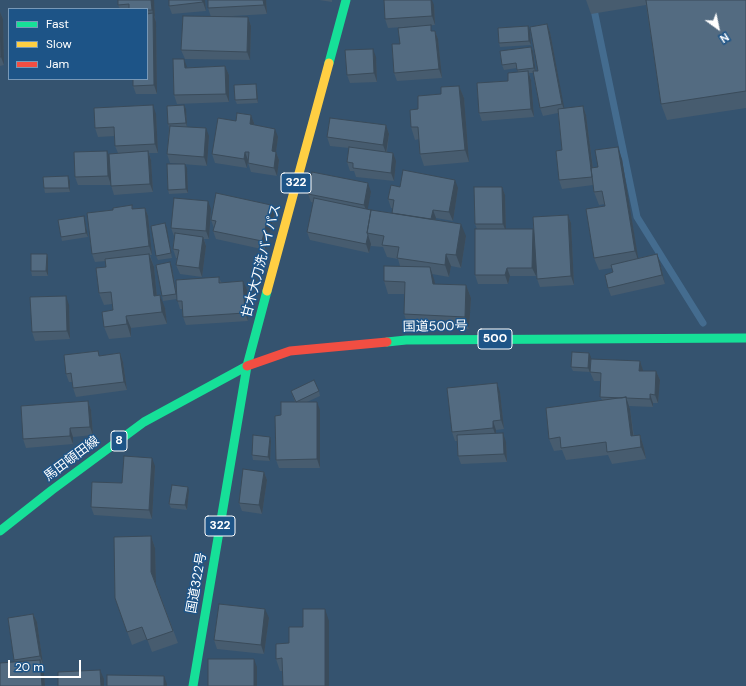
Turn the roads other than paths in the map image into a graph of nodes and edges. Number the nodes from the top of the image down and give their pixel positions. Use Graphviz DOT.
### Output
graph roads {
  1 [pos="346,0"];
  2 [pos="746,338"];
  3 [pos="247,366"];
  4 [pos="0,531"];
  5 [pos="193,686"];
  1 -- 3 [label="main road, 甘木大刀洗バイパス / 322"];
  2 -- 3 [label="main road, 国道500号 / 500"];
  3 -- 4 [label="main road, 馬田頓田線 / 8"];
  3 -- 5 [label="main road, 国道322号 / 322"];
}
